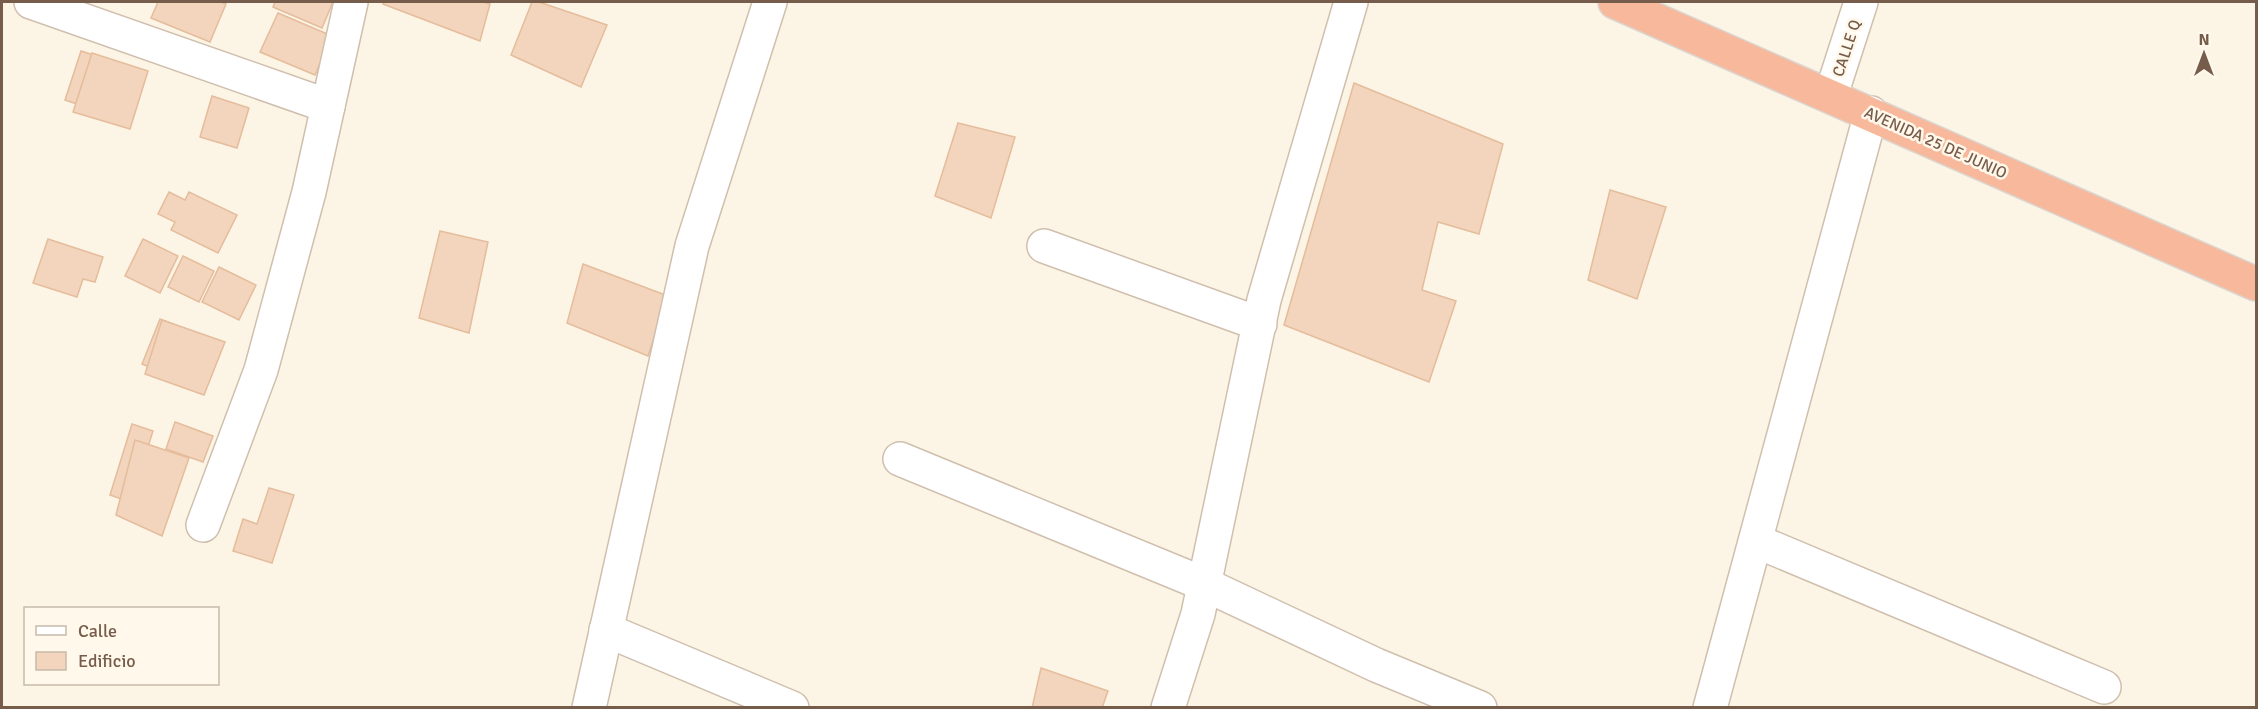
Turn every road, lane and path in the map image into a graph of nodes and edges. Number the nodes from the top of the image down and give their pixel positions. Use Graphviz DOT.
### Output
graph roads {
  1 [pos="31,2"];
  2 [pos="351,2"];
  3 [pos="770,2"];
  4 [pos="1351,2"];
  5 [pos="1616,2"];
  6 [pos="1861,2"];
  7 [pos="1831,95"];
  8 [pos="328,106"];
  9 [pos="1871,113"];
  10 [pos="1044,246"];
  11 [pos="2256,284"];
  12 [pos="1260,324"];
  13 [pos="900,459"];
  14 [pos="203,525"];
  15 [pos="1756,541"];
  16 [pos="1203,584"];
  17 [pos="606,630"];
  18 [pos="2104,687"];
  19 [pos="589,708"];
  20 [pos="792,708"];
  21 [pos="1168,708"];
  22 [pos="1480,708"];
  23 [pos="1710,708"];
  1 -- 8 [label="street"];
  2 -- 8 [label="street"];
  3 -- 17 [label="street"];
  4 -- 12 [label="street"];
  5 -- 7 [label="highway, AVENIDA 25 DE JUNIO"];
  6 -- 7 [label="street, CALLE Q"];
  7 -- 9 [label="highway, AVENIDA 25 DE JUNIO"];
  8 -- 14 [label="street"];
  9 -- 11 [label="highway, AVENIDA 25 DE JUNIO"];
  9 -- 15 [label="street"];
  10 -- 12 [label="street"];
  12 -- 16 [label="street"];
  13 -- 16 [label="street"];
  15 -- 18 [label="street"];
  15 -- 23 [label="street"];
  16 -- 21 [label="street"];
  16 -- 22 [label="street"];
  17 -- 19 [label="street"];
  17 -- 20 [label="street"];
}
